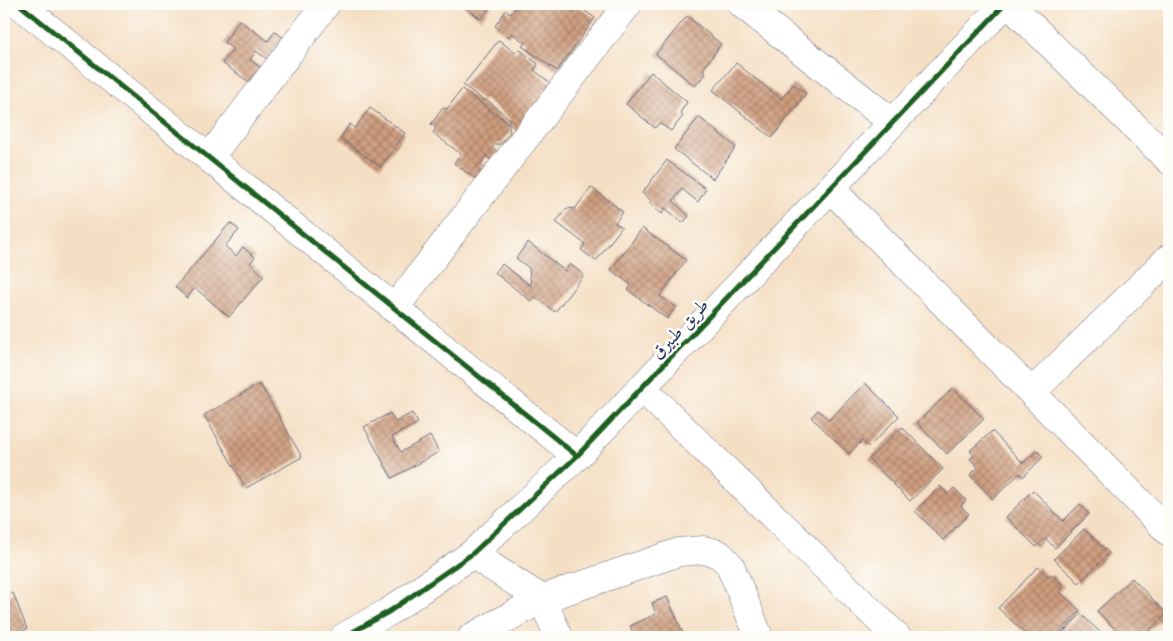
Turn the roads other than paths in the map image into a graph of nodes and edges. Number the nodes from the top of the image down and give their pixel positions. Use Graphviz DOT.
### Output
graph roads {
  1 [pos="19,4"];
  2 [pos="326,4"];
  3 [pos="628,4"];
  4 [pos="742,4"];
  5 [pos="1005,4"];
  6 [pos="1010,4"];
  7 [pos="892,122"];
  8 [pos="209,158"];
  9 [pos="1169,160"];
  10 [pos="831,189"];
  11 [pos="1169,258"];
  12 [pos="394,309"];
  13 [pos="642,388"];
  14 [pos="1032,392"];
  15 [pos="577,456"];
  16 [pos="1169,532"];
  17 [pos="472,554"];
  18 [pos="542,599"];
  19 [pos="344,637"];
  20 [pos="472,637"];
  21 [pos="559,637"];
  22 [pos="759,637"];
  23 [pos="897,637"];
  1 -- 8 [label="street"];
  2 -- 8 [label="street"];
  3 -- 12 [label="street"];
  4 -- 7 [label="street"];
  5 -- 7 [label="street, طريق طبيرق"];
  6 -- 9 [label="street"];
  7 -- 10 [label="street, طريق طبيرق"];
  8 -- 12 [label="street"];
  10 -- 13 [label="street, طريق طبيرق"];
  10 -- 14 [label="street"];
  11 -- 14 [label="street"];
  12 -- 15 [label="street"];
  13 -- 15 [label="street, طريق طبيرق"];
  13 -- 23 [label="street"];
  14 -- 16 [label="street"];
  15 -- 17 [label="street, طريق طبيرق"];
  17 -- 18 [label="street"];
  17 -- 19 [label="street, طريق طبيرق"];
  18 -- 20 [label="street"];
  18 -- 21 [label="street"];
  18 -- 22 [label="street"];
}
